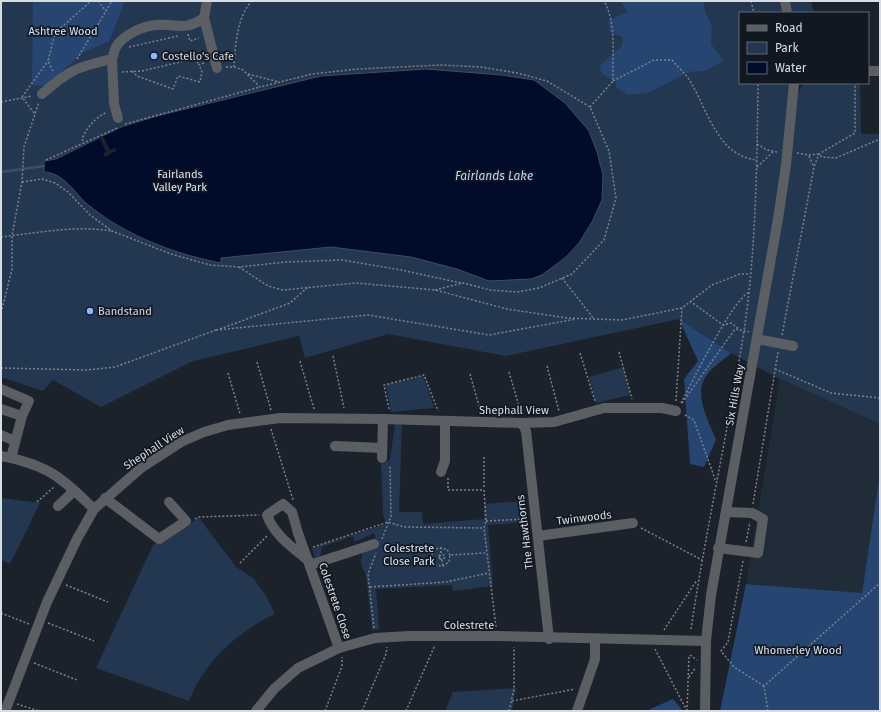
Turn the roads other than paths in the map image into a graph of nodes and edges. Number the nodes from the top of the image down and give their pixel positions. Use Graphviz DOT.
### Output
graph roads {
  1 [pos="207,1"];
  2 [pos="785,1"];
  3 [pos="787,12"];
  4 [pos="204,18"];
  5 [pos="114,55"];
  6 [pos="217,68"];
  7 [pos="880,71"];
  8 [pos="869,72"];
  9 [pos="794,84"];
  10 [pos="42,94"];
  11 [pos="117,117"];
  12 [pos="757,336"];
  13 [pos="793,346"];
  14 [pos="1,389"];
  15 [pos="1,409"];
  16 [pos="676,411"];
  17 [pos="22,416"];
  18 [pos="387,419"];
  19 [pos="445,421"];
  20 [pos="523,423"];
  21 [pos="1,435"];
  22 [pos="15,441"];
  23 [pos="335,446"];
  24 [pos="6,457"];
  25 [pos="445,473"];
  26 [pos="74,490"];
  27 [pos="105,498"];
  28 [pos="170,502"];
  29 [pos="58,506"];
  30 [pos="94,509"];
  31 [pos="726,512"];
  32 [pos="633,523"];
  33 [pos="538,536"];
  34 [pos="374,544"];
  35 [pos="718,548"];
  36 [pos="309,563"];
  37 [pos="549,639"];
  38 [pos="595,639"];
  39 [pos="706,641"];
  40 [pos="339,648"];
  41 [pos="6,709"];
  42 [pos="256,711"];
  43 [pos="577,711"];
  44 [pos="705,711"];
  1 -- 4 [label="street"];
  2 -- 3 [label="street"];
  4 -- 5 [label="street"];
  4 -- 6 [label="street"];
  5 -- 10 [label="street"];
  5 -- 11 [label="street"];
  7 -- 8 [label="street"];
  9 -- 12 [label="street, Six Hills Way"];
  12 -- 13 [label="street"];
  12 -- 31 [label="street, Six Hills Way"];
  14 -- 17 [label="street"];
  15 -- 17 [label="street"];
  16 -- 20 [label="street, Shephall View"];
  17 -- 22 [label="street"];
  18 -- 19 [label="street, Shephall View"];
  18 -- 23 [label="street"];
  18 -- 27 [label="street, Shephall View"];
  19 -- 20 [label="street, Shephall View"];
  19 -- 25 [label="street"];
  20 -- 33 [label="street, The Hawthorns"];
  21 -- 22 [label="street"];
  22 -- 24 [label="street"];
  24 -- 26 [label="street"];
  26 -- 29 [label="street"];
  26 -- 30 [label="street"];
  27 -- 28 [label="street"];
  27 -- 30 [label="street, Shephall View"];
  30 -- 41 [label="street, Shephall View"];
  31 -- 35 [label="street, Six Hills Way"];
  31 -- 35 [label="street"];
  32 -- 33 [label="street, Twinwoods"];
  33 -- 37 [label="street, The Hawthorns"];
  34 -- 36 [label="street"];
  35 -- 39 [label="street, Six Hills Way"];
  36 -- 36 [label="street, Colestrete Close"];
  36 -- 40 [label="street, Colestrete Close"];
  37 -- 38 [label="street, Colestrete"];
  37 -- 40 [label="street, Colestrete"];
  38 -- 39 [label="street, Colestrete"];
  38 -- 43 [label="street"];
  39 -- 44 [label="street, Six Hills Way"];
  40 -- 42 [label="street, Colestrete"];
}
